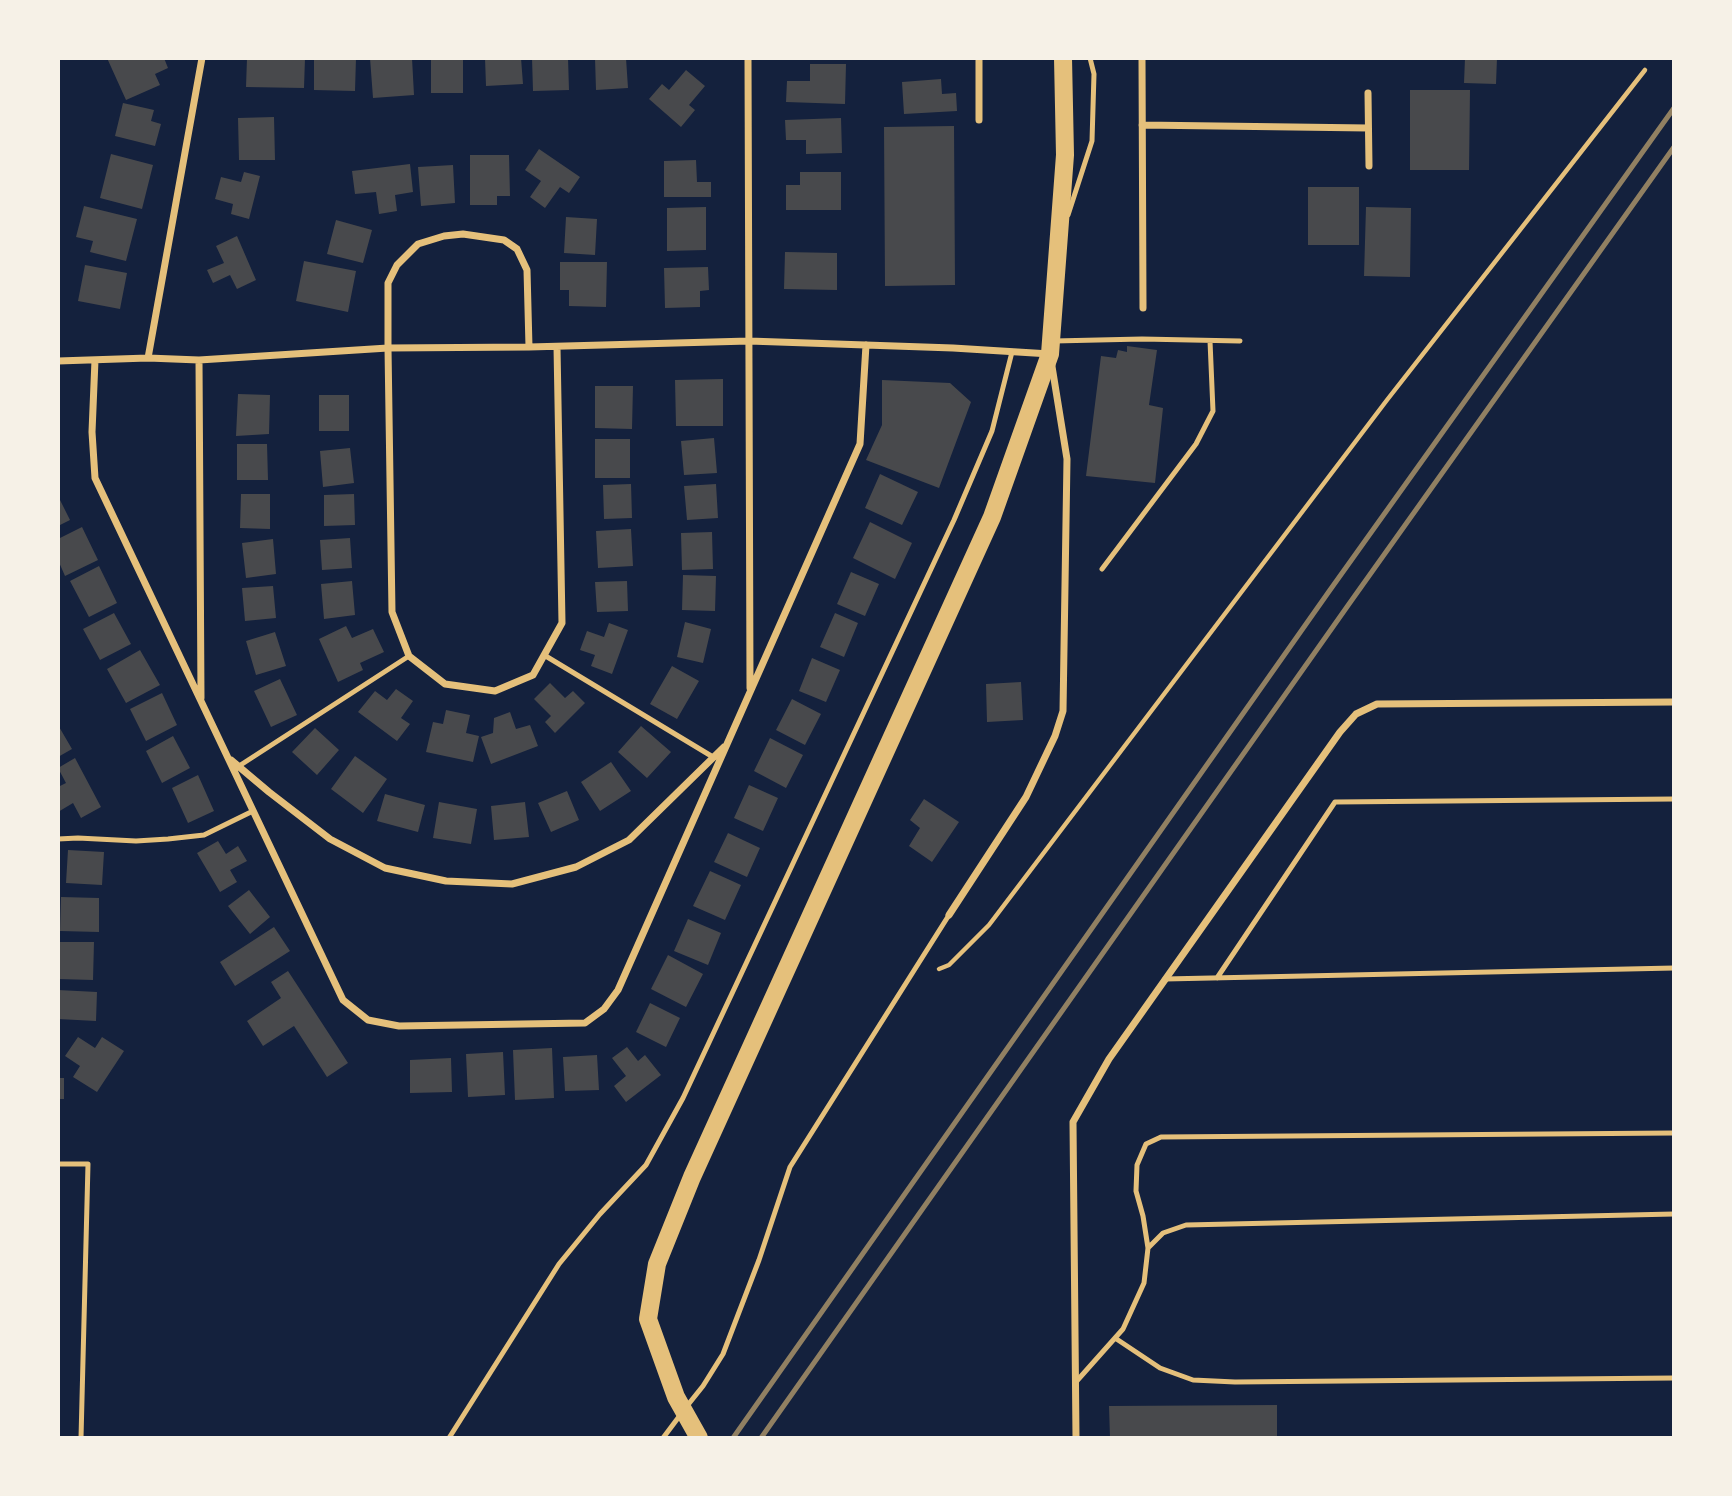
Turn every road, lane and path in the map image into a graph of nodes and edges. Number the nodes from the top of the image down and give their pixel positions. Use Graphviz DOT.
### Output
graph roads {
  1 [pos="202,58"];
  2 [pos="748,58"];
  3 [pos="979,58"];
  4 [pos="1063,58"];
  5 [pos="1090,58"];
  6 [pos="1142,58"];
  7 [pos="1645,70"];
  8 [pos="1368,93"];
  9 [pos="979,120"];
  10 [pos="1142,125"];
  11 [pos="1368,128"];
  12 [pos="1369,166"];
  13 [pos="1058,244"];
  14 [pos="1143,308"];
  15 [pos="749,341"];
  16 [pos="1210,341"];
  17 [pos="1240,341"];
  18 [pos="866,345"];
  19 [pos="529,347"];
  20 [pos="557,347"];
  21 [pos="388,348"];
  22 [pos="1051,348"];
  23 [pos="1012,352"];
  24 [pos="148,358"];
  25 [pos="95,360"];
  26 [pos="199,360"];
  27 [pos="58,361"];
  28 [pos="1102,569"];
  29 [pos="409,656"];
  30 [pos="544,656"];
  31 [pos="750,692"];
  32 [pos="201,702"];
  33 [pos="1674,702"];
  34 [pos="727,744"];
  35 [pos="227,756"];
  36 [pos="713,757"];
  37 [pos="239,766"];
  38 [pos="1674,799"];
  39 [pos="253,811"];
  40 [pos="58,839"];
  41 [pos="949,915"];
  42 [pos="1674,968"];
  43 [pos="1217,978"];
  44 [pos="1165,979"];
  45 [pos="906,983"];
  46 [pos="1674,1133"];
  47 [pos="58,1164"];
  48 [pos="1674,1214"];
  49 [pos="1148,1248"];
  50 [pos="1115,1338"];
  51 [pos="1674,1378"];
  52 [pos="1075,1383"];
  53 [pos="81,1438"];
  54 [pos="449,1438"];
  55 [pos="663,1438"];
  56 [pos="699,1438"];
  57 [pos="1076,1438"];
  1 -- 24 [label="street"];
  2 -- 15 [label="street"];
  3 -- 9 [label="street"];
  4 -- 13 [label="main road"];
  5 -- 13 [label="lane"];
  6 -- 10 [label="street"];
  7 -- 45 [label="path"];
  8 -- 11 [label="street"];
  10 -- 11 [label="street"];
  10 -- 14 [label="street"];
  11 -- 12 [label="street"];
  13 -- 22 [label="main road"];
  15 -- 18 [label="street"];
  15 -- 20 [label="street"];
  15 -- 31 [label="street"];
  16 -- 17 [label="lane"];
  16 -- 22 [label="lane"];
  16 -- 28 [label="lane"];
  18 -- 23 [label="street"];
  18 -- 31 [label="street"];
  19 -- 20 [label="street"];
  19 -- 21 [label="street"];
  19 -- 21 [label="street"];
  20 -- 30 [label="street"];
  21 -- 26 [label="street"];
  21 -- 29 [label="street"];
  22 -- 23 [label="street"];
  22 -- 41 [label="street"];
  22 -- 56 [label="main road"];
  23 -- 54 [label="lane"];
  24 -- 25 [label="street"];
  24 -- 26 [label="street"];
  25 -- 27 [label="street"];
  25 -- 32 [label="street"];
  26 -- 32 [label="street"];
  29 -- 30 [label="street"];
  29 -- 37 [label="lane"];
  30 -- 36 [label="lane"];
  31 -- 34 [label="street"];
  32 -- 35 [label="street"];
  33 -- 44 [label="street"];
  34 -- 36 [label="street"];
  34 -- 39 [label="street"];
  35 -- 37 [label="street"];
  35 -- 39 [label="street"];
  36 -- 37 [label="street"];
  38 -- 43 [label="lane"];
  39 -- 40 [label="lane"];
  41 -- 45 [label="lane"];
  42 -- 43 [label="lane"];
  43 -- 44 [label="lane"];
  44 -- 52 [label="street"];
  45 -- 55 [label="lane"];
  46 -- 49 [label="lane"];
  47 -- 53 [label="lane"];
  48 -- 49 [label="lane"];
  49 -- 50 [label="lane"];
  50 -- 51 [label="lane"];
  50 -- 52 [label="lane"];
  52 -- 57 [label="street"];
}
